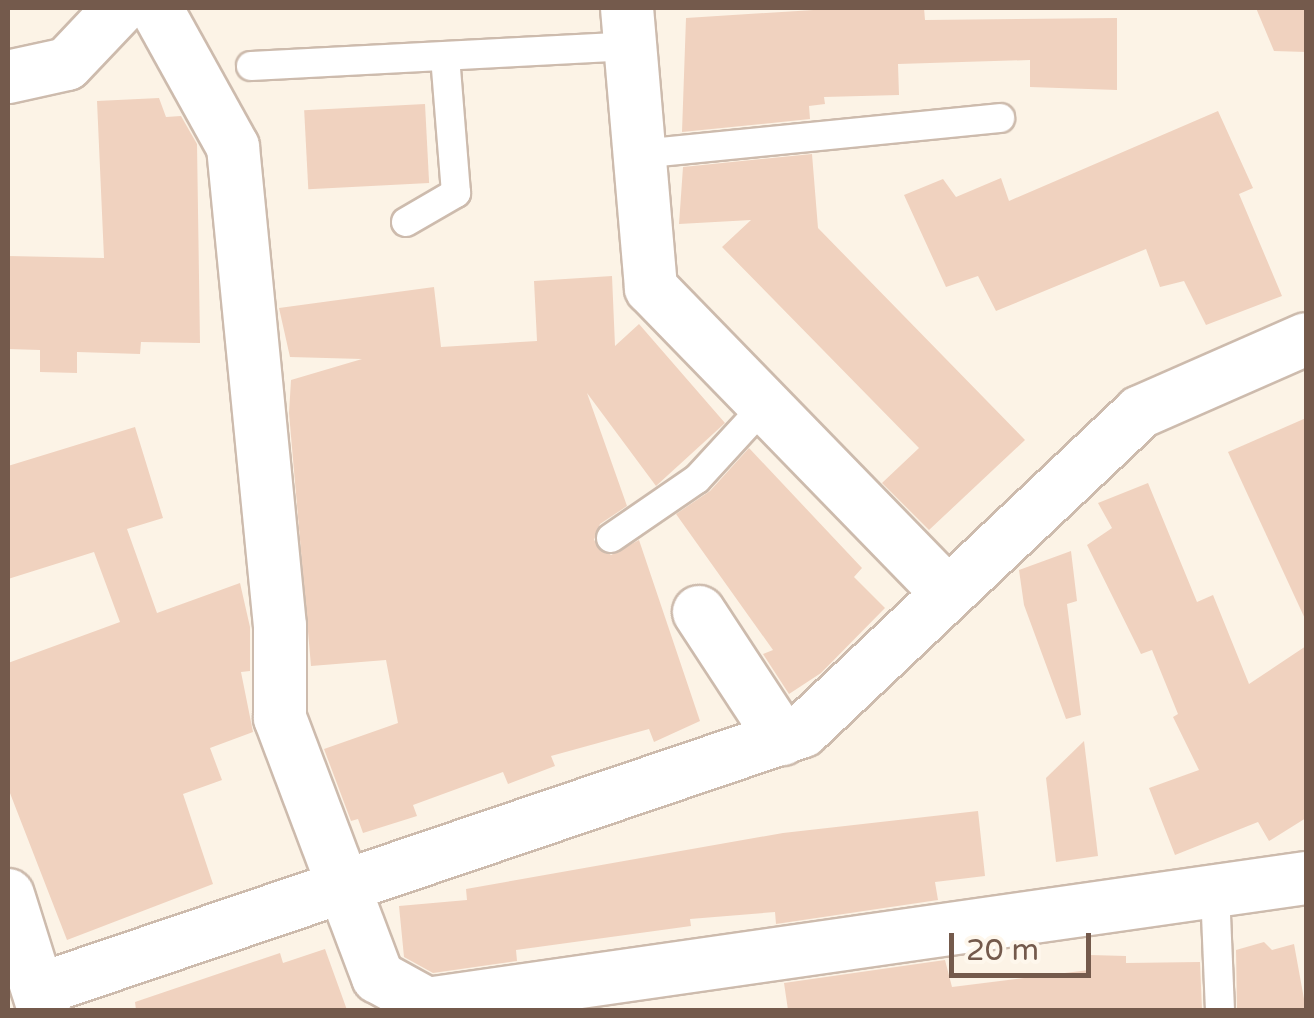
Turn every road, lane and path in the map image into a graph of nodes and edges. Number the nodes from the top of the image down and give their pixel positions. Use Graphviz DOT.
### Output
graph roads {
  1 [pos="120,8"];
  2 [pos="156,8"];
  3 [pos="628,27"];
  4 [pos="445,56"];
  5 [pos="251,66"];
  6 [pos="8,77"];
  7 [pos="1000,118"];
  8 [pos="640,154"];
  9 [pos="406,222"];
  10 [pos="1306,339"];
  11 [pos="765,405"];
  12 [pos="611,538"];
  13 [pos="946,590"];
  14 [pos="699,612"];
  15 [pos="782,738"];
  16 [pos="1306,878"];
  17 [pos="344,888"];
  18 [pos="1215,890"];
  19 [pos="8,895"];
  20 [pos="43,1000"];
  21 [pos="1220,1010"];
  1 -- 6 [label="street"];
  2 -- 17 [label="street"];
  3 -- 4 [label="lane"];
  3 -- 8 [label="street"];
  4 -- 5 [label="lane"];
  4 -- 9 [label="lane"];
  7 -- 8 [label="lane"];
  8 -- 11 [label="street"];
  10 -- 13 [label="street"];
  11 -- 12 [label="lane"];
  11 -- 13 [label="street"];
  13 -- 15 [label="street"];
  14 -- 15 [label="street"];
  15 -- 17 [label="street"];
  16 -- 18 [label="street"];
  17 -- 18 [label="street"];
  17 -- 20 [label="street"];
  18 -- 21 [label="lane"];
  19 -- 20 [label="street"];
}
